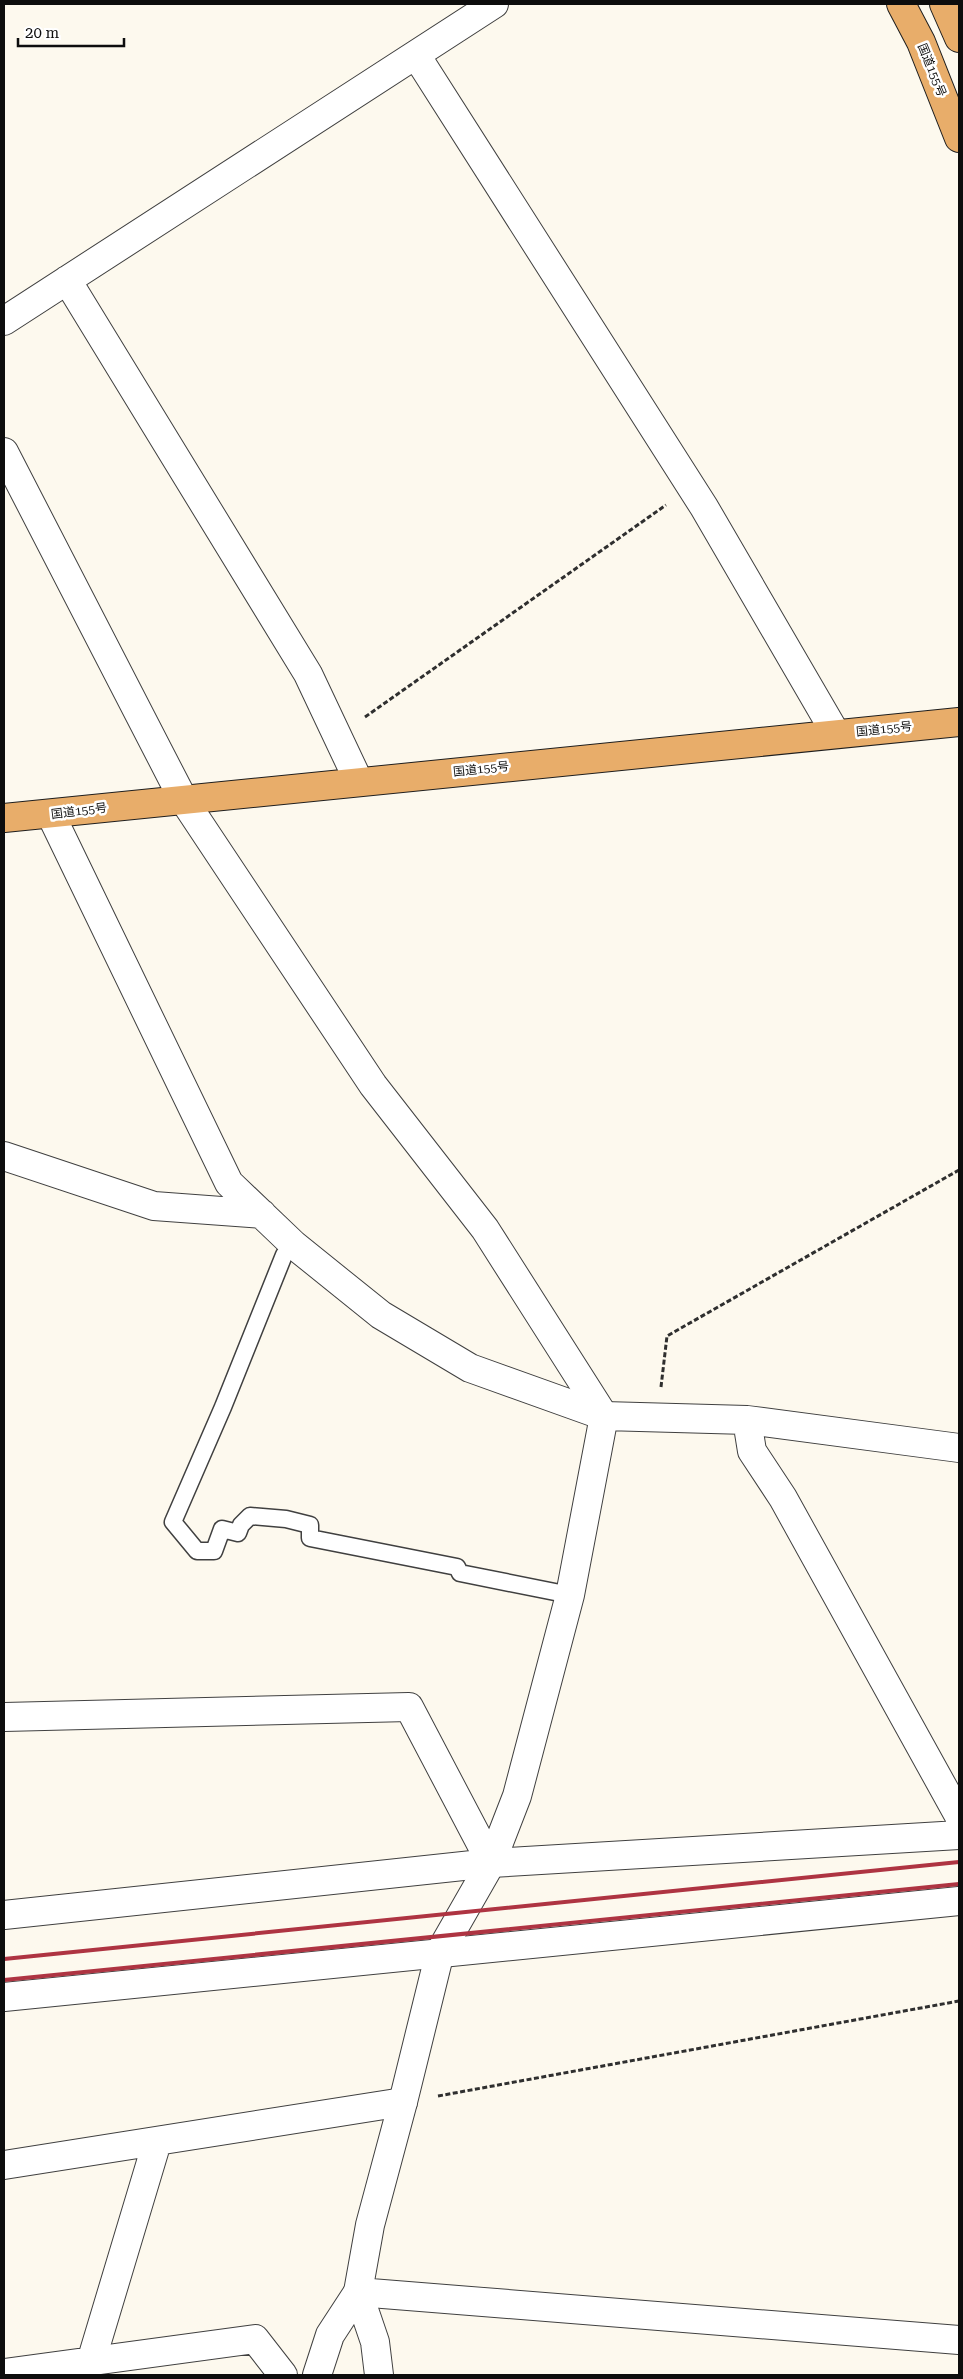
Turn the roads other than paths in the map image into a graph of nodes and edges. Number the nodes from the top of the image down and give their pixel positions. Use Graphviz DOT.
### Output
graph roads {
  1 [pos="494,4"];
  2 [pos="901,4"];
  3 [pos="944,4"];
  4 [pos="959,38"];
  5 [pos="416,55"];
  6 [pos="959,138"];
  7 [pos="67,280"];
  8 [pos="4,321"];
  9 [pos="4,452"];
  10 [pos="959,722"];
  11 [pos="836,734"];
  12 [pos="359,782"];
  13 [pos="183,799"];
  14 [pos="51,815"];
  15 [pos="4,818"];
  16 [pos="4,1156"];
  17 [pos="262,1214"];
  18 [pos="294,1245"];
  19 [pos="604,1416"];
  20 [pos="747,1420"];
  21 [pos="959,1448"];
  22 [pos="570,1595"];
  23 [pos="4,1718"];
  24 [pos="959,1816"];
  25 [pos="959,1835"];
  26 [pos="491,1863"];
  27 [pos="959,1901"];
  28 [pos="4,1915"];
  29 [pos="440,1952"];
  30 [pos="4,1997"];
  31 [pos="403,2102"];
  32 [pos="157,2142"];
  33 [pos="4,2165"];
  34 [pos="358,2292"];
  35 [pos="959,2340"];
  36 [pos="90,2368"];
  37 [pos="4,2373"];
  38 [pos="284,2375"];
  39 [pos="317,2375"];
  40 [pos="379,2375"];
  1 -- 5 [label="street"];
  2 -- 6 [label="highway, 国道155号"];
  3 -- 4 [label="highway"];
  5 -- 7 [label="street"];
  5 -- 11 [label="street"];
  7 -- 8 [label="street"];
  7 -- 12 [label="street"];
  9 -- 13 [label="street"];
  10 -- 11 [label="highway, 国道155号"];
  11 -- 12 [label="highway, 国道155号"];
  12 -- 13 [label="highway, 国道155号"];
  13 -- 14 [label="highway, 国道155号"];
  13 -- 19 [label="street"];
  14 -- 15 [label="highway, 国道155号"];
  14 -- 17 [label="street"];
  16 -- 17 [label="street"];
  17 -- 18 [label="street"];
  18 -- 19 [label="street"];
  18 -- 22 [label="lane"];
  19 -- 20 [label="street"];
  19 -- 22 [label="street"];
  20 -- 21 [label="street"];
  20 -- 24 [label="street"];
  22 -- 26 [label="street"];
  23 -- 26 [label="street"];
  25 -- 26 [label="street"];
  26 -- 28 [label="street"];
  26 -- 29 [label="street"];
  27 -- 29 [label="street"];
  29 -- 30 [label="street"];
  29 -- 31 [label="street"];
  31 -- 32 [label="street"];
  31 -- 34 [label="street"];
  32 -- 33 [label="street"];
  32 -- 36 [label="street"];
  34 -- 35 [label="street"];
  34 -- 39 [label="street"];
  34 -- 40 [label="street"];
  36 -- 37 [label="street"];
  36 -- 38 [label="street"];
}
